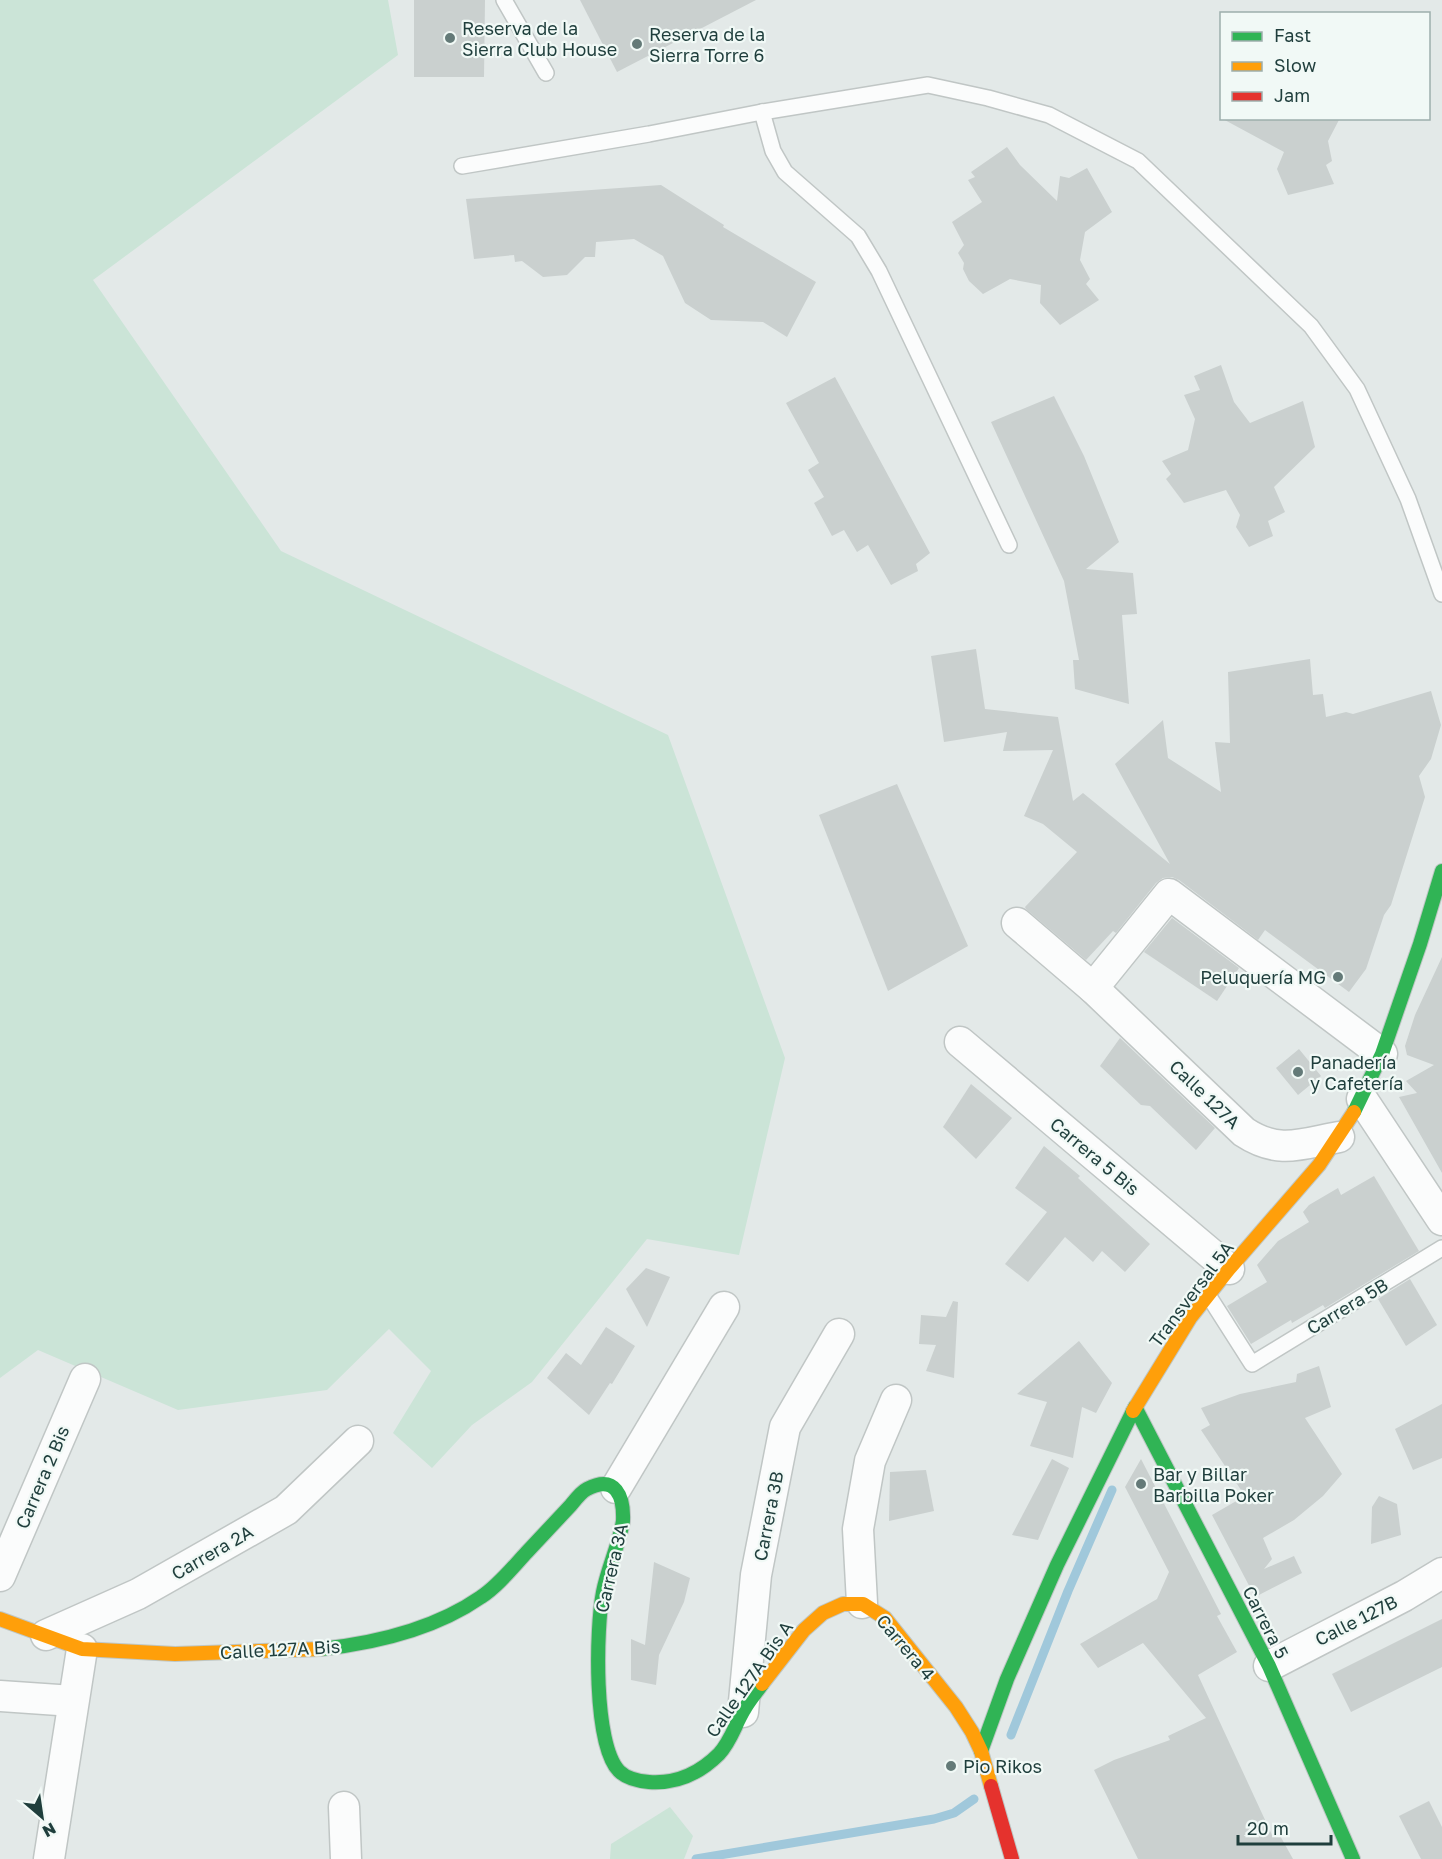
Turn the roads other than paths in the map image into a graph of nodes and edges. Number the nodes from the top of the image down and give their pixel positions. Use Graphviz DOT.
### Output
graph roads {
  1 [pos="504,0"];
  2 [pos="546,73"];
  3 [pos="762,112"];
  4 [pos="462,166"];
  5 [pos="1009,545"];
  6 [pos="1442,594"];
  7 [pos="1442,872"];
  8 [pos="1017,923"];
  9 [pos="1093,988"];
  10 [pos="960,1042"];
  11 [pos="1382,1054"];
  12 [pos="1362,1099"];
  13 [pos="1339,1137"];
  14 [pos="1442,1220"];
  15 [pos="1442,1248"];
  16 [pos="1229,1269"];
  17 [pos="1208,1295"];
  18 [pos="724,1307"];
  19 [pos="839,1334"];
  20 [pos="85,1379"];
  21 [pos="896,1400"];
  22 [pos="1135,1407"];
  23 [pos="358,1441"];
  24 [pos="616,1488"];
  25 [pos="1442,1573"];
  26 [pos="0,1576"];
  27 [pos="862,1603"];
  28 [pos="0,1619"];
  29 [pos="46,1635"];
  30 [pos="82,1649"];
  31 [pos="1269,1666"];
  32 [pos="0,1696"];
  33 [pos="73,1701"];
  34 [pos="743,1712"];
  35 [pos="981,1751"];
  36 [pos="632,1779"];
  37 [pos="344,1807"];
  38 [pos="49,1859"];
  39 [pos="346,1859"];
  40 [pos="1011,1859"];
  41 [pos="1353,1859"];
  1 -- 2 [label="lane"];
  3 -- 4 [label="lane"];
  3 -- 5 [label="lane"];
  3 -- 6 [label="lane"];
  7 -- 11 [label="street, Transversal 5A"];
  8 -- 9 [label="street, Calle 127A"];
  9 -- 11 [label="street"];
  9 -- 13 [label="street, Calle 127A"];
  10 -- 16 [label="street, Carrera 5 Bis"];
  11 -- 12 [label="street, Transversal 5A"];
  12 -- 13 [label="street, Transversal 5A"];
  12 -- 14 [label="street"];
  13 -- 16 [label="street, Transversal 5A"];
  15 -- 17 [label="lane, Carrera 5B"];
  16 -- 17 [label="street, Transversal 5A"];
  17 -- 22 [label="street, Transversal 5A"];
  18 -- 24 [label="street"];
  19 -- 34 [label="street, Carrera 3B"];
  20 -- 26 [label="street, Carrera 2 Bis"];
  21 -- 27 [label="street, Carrera 4"];
  22 -- 31 [label="street, Carrera 5"];
  22 -- 35 [label="street, Transversal 5A"];
  23 -- 29 [label="street, Carrera 2A"];
  24 -- 30 [label="street, Calle 127A Bis"];
  24 -- 36 [label="street, Carrera 3A"];
  25 -- 31 [label="street, Calle 127B"];
  27 -- 34 [label="street, Calle 127A Bis A"];
  27 -- 35 [label="street, Carrera 4"];
  28 -- 29 [label="street, Calle 127A Bis"];
  29 -- 30 [label="street, Calle 127A Bis"];
  30 -- 33 [label="street"];
  31 -- 41 [label="street, Carrera 5"];
  32 -- 33 [label="street"];
  33 -- 38 [label="street"];
  34 -- 36 [label="street, Calle 127A Bis A"];
  35 -- 40 [label="street, Carrera 4"];
  37 -- 39 [label="street"];
}
